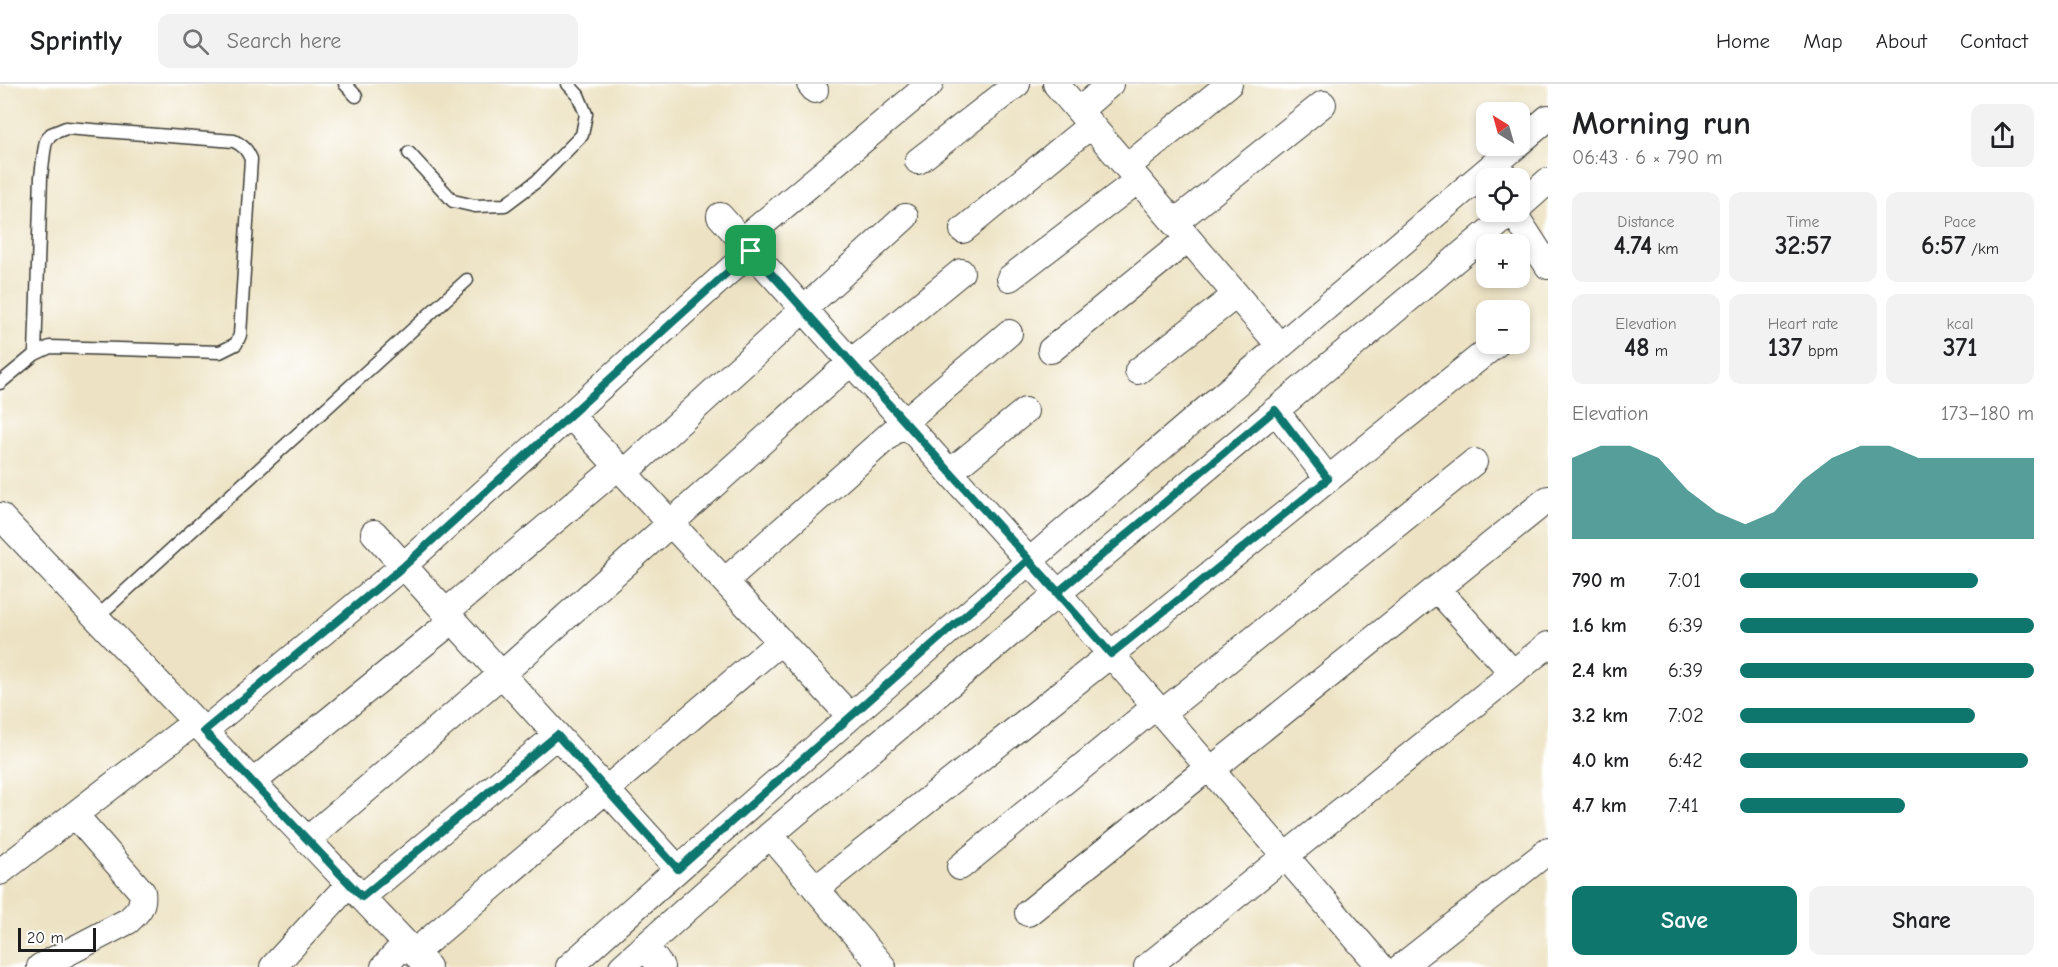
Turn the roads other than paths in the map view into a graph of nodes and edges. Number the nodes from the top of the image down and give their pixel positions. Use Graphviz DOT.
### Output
graph roads {
  1 [pos="345,84"];
  2 [pos="568,84"];
  3 [pos="930,84"];
  4 [pos="1017,84"];
  5 [pos="1056,84"];
  6 [pos="1110,84"];
  7 [pos="1229,84"];
  8 [pos="356,96"];
  9 [pos="1323,104"];
  10 [pos="1085,118"];
  11 [pos="1548,118"];
  12 [pos="1530,133"];
  13 [pos="409,153"];
  14 [pos="1507,156"];
  15 [pos="918,161"];
  16 [pos="1496,168"];
  17 [pos="1132,173"];
  18 [pos="1548,181"];
  19 [pos="1476,185"];
  20 [pos="1530,197"];
  21 [pos="720,216"];
  22 [pos="905,217"];
  23 [pos="1501,222"];
  24 [pos="1519,222"];
  25 [pos="963,230"];
  26 [pos="1181,231"];
  27 [pos="746,246"];
  28 [pos="1548,266"];
  29 [pos="962,272"];
  30 [pos="1010,279"];
  31 [pos="467,280"];
  32 [pos="1236,295"];
  33 [pos="803,309"];
  34 [pos="1009,333"];
  35 [pos="1280,346"];
  36 [pos="1051,350"];
  37 [pos="35,354"];
  38 [pos="1484,354"];
  39 [pos="851,362"];
  40 [pos="1138,371"];
  41 [pos="0,383"];
  42 [pos="1275,410"];
  43 [pos="1026,411"];
  44 [pos="570,416"];
  45 [pos="904,422"];
  46 [pos="1474,462"];
  47 [pos="621,469"];
  48 [pos="950,472"];
  49 [pos="1328,479"];
  50 [pos="1548,499"];
  51 [pos="0,516"];
  52 [pos="672,524"];
  53 [pos="374,533"];
  54 [pos="1028,560"];
  55 [pos="404,566"];
  56 [pos="725,581"];
  57 [pos="1437,589"];
  58 [pos="1058,592"];
  59 [pos="449,616"];
  60 [pos="96,618"];
  61 [pos="781,641"];
  62 [pos="1548,645"];
  63 [pos="1111,654"];
  64 [pos="1513,673"];
  65 [pos="502,674"];
  66 [pos="1159,710"];
  67 [pos="850,716"];
  68 [pos="200,727"];
  69 [pos="557,735"];
  70 [pos="1210,769"];
  71 [pos="253,782"];
  72 [pos="606,790"];
  73 [pos="75,815"];
  74 [pos="770,835"];
  75 [pos="308,840"];
  76 [pos="1548,851"];
  77 [pos="1286,857"];
  78 [pos="960,867"];
  79 [pos="678,869"];
  80 [pos="0,872"];
  81 [pos="816,889"];
  82 [pos="355,891"];
  83 [pos="1028,913"];
  84 [pos="645,946"];
  85 [pos="416,954"];
  86 [pos="40,967"];
  87 [pos="273,967"];
  88 [pos="384,967"];
  89 [pos="569,967"];
  90 [pos="621,967"];
  91 [pos="661,967"];
  92 [pos="883,967"];
  93 [pos="1147,967"];
  94 [pos="1381,967"];
  95 [pos="1401,967"];
  1 -- 8 [label="lane"];
  2 -- 13 [label="lane"];
  3 -- 27 [label="street"];
  4 -- 15 [label="street"];
  5 -- 10 [label="street"];
  6 -- 10 [label="street"];
  7 -- 17 [label="street"];
  9 -- 26 [label="street"];
  10 -- 17 [label="street"];
  10 -- 25 [label="street"];
  11 -- 12 [label="street"];
  14 -- 16 [label="street"];
  17 -- 26 [label="street"];
  17 -- 30 [label="street"];
  18 -- 20 [label="street"];
  19 -- 35 [label="street"];
  21 -- 27 [label="street"];
  22 -- 33 [label="street"];
  23 -- 42 [label="street"];
  24 -- 28 [label="street"];
  26 -- 32 [label="street"];
  26 -- 36 [label="street"];
  27 -- 33 [label="street"];
  27 -- 44 [label="street"];
  29 -- 39 [label="street"];
  31 -- 60 [label="lane"];
  32 -- 35 [label="street"];
  32 -- 40 [label="street"];
  33 -- 39 [label="street"];
  33 -- 47 [label="street"];
  34 -- 45 [label="street"];
  35 -- 54 [label="street"];
  37 -- 37 [label="lane"];
  37 -- 41 [label="lane"];
  38 -- 49 [label="street"];
  39 -- 45 [label="street"];
  39 -- 52 [label="street"];
  42 -- 49 [label="street"];
  42 -- 58 [label="street"];
  43 -- 48 [label="street"];
  44 -- 47 [label="street"];
  44 -- 55 [label="street"];
  45 -- 48 [label="street"];
  45 -- 56 [label="street"];
  46 -- 66 [label="street"];
  47 -- 52 [label="street"];
  47 -- 59 [label="street"];
  48 -- 54 [label="street"];
  49 -- 63 [label="street"];
  50 -- 57 [label="street"];
  51 -- 60 [label="street"];
  52 -- 56 [label="street"];
  52 -- 65 [label="street"];
  53 -- 55 [label="street"];
  54 -- 58 [label="street"];
  54 -- 67 [label="street"];
  55 -- 59 [label="street"];
  55 -- 68 [label="street"];
  56 -- 61 [label="street"];
  57 -- 64 [label="street"];
  57 -- 70 [label="street"];
  58 -- 63 [label="street"];
  58 -- 74 [label="street"];
  59 -- 65 [label="street"];
  59 -- 71 [label="street"];
  60 -- 68 [label="street"];
  61 -- 67 [label="street"];
  61 -- 72 [label="street"];
  62 -- 64 [label="street"];
  63 -- 66 [label="street"];
  63 -- 81 [label="street"];
  64 -- 77 [label="street"];
  65 -- 69 [label="street"];
  65 -- 75 [label="street"];
  66 -- 70 [label="street"];
  66 -- 78 [label="street"];
  67 -- 79 [label="street"];
  68 -- 71 [label="street"];
  68 -- 73 [label="street"];
  69 -- 72 [label="street"];
  69 -- 82 [label="street"];
  70 -- 77 [label="street"];
  70 -- 83 [label="street"];
  71 -- 75 [label="street"];
  72 -- 79 [label="street"];
  72 -- 85 [label="street"];
  73 -- 80 [label="street"];
  73 -- 86 [label="street"];
  74 -- 81 [label="street"];
  74 -- 84 [label="street"];
  75 -- 82 [label="street"];
  76 -- 95 [label="street"];
  77 -- 93 [label="street"];
  77 -- 94 [label="street"];
  79 -- 89 [label="street"];
  81 -- 92 [label="street"];
  82 -- 85 [label="street"];
  82 -- 87 [label="street"];
  84 -- 90 [label="street"];
  84 -- 91 [label="street"];
  85 -- 88 [label="street"];
}
